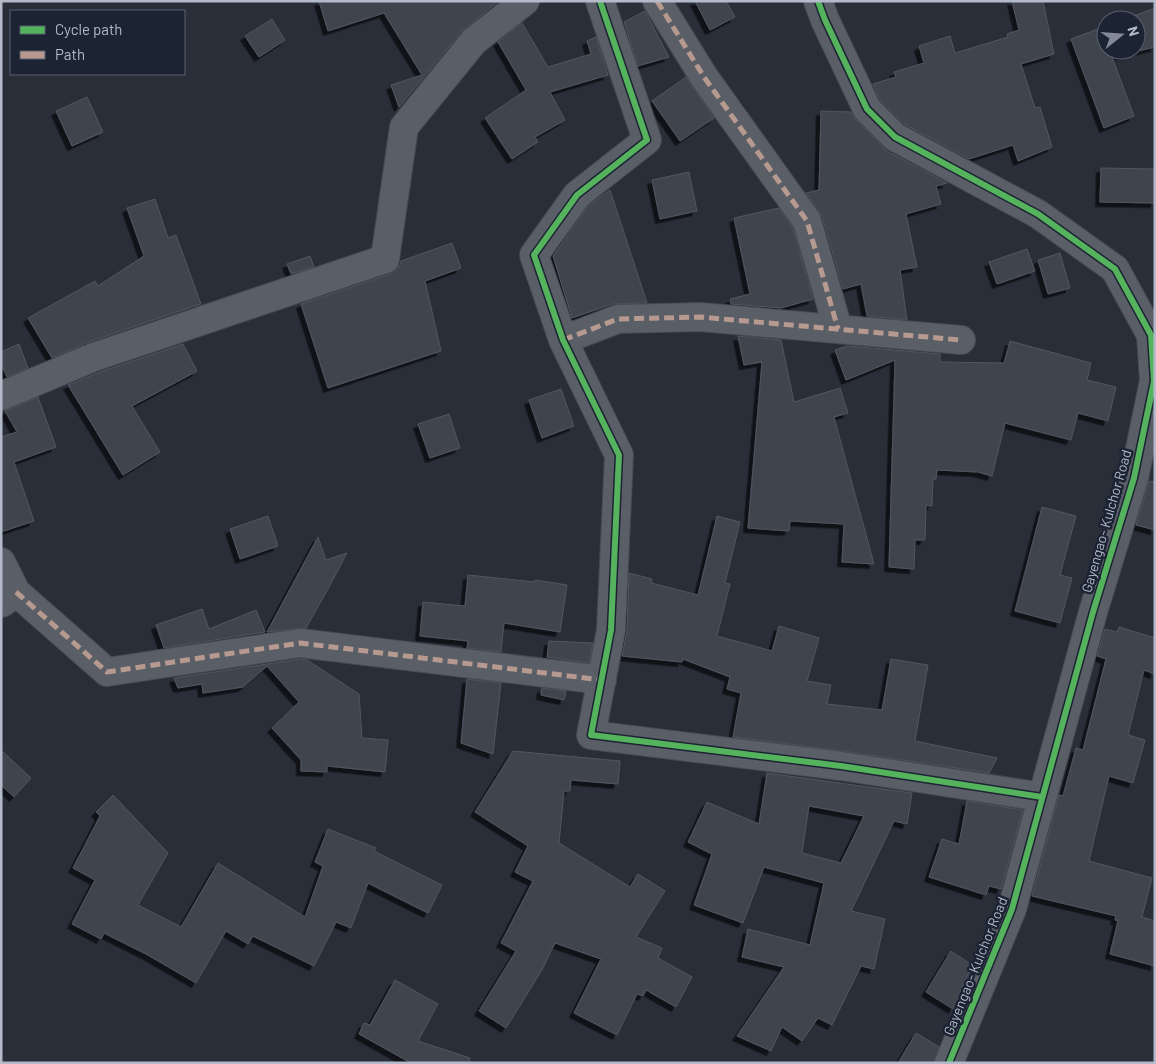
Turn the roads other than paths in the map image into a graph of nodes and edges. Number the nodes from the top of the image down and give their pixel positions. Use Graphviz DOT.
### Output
graph roads {
  1 [pos="526,1"];
  2 [pos="600,1"];
  3 [pos="657,1"];
  4 [pos="818,1"];
  5 [pos="838,329"];
  6 [pos="562,340"];
  7 [pos="961,340"];
  8 [pos="1154,382"];
  9 [pos="1,396"];
  10 [pos="1,562"];
  11 [pos="8,598"];
  12 [pos="602,680"];
  13 [pos="1042,797"];
  14 [pos="949,1063"];
  1 -- 9 [label="street"];
  2 -- 6 [label="street"];
  3 -- 5 [label="street"];
  4 -- 8 [label="street, Gayengao- Kulchor Road"];
  5 -- 6 [label="street"];
  5 -- 7 [label="street"];
  6 -- 12 [label="street"];
  8 -- 13 [label="street, Gayengao- Kulchor Road"];
  10 -- 11 [label="street"];
  11 -- 12 [label="street"];
  12 -- 13 [label="street"];
  13 -- 14 [label="street, Gayengao- Kulchor Road"];
}
